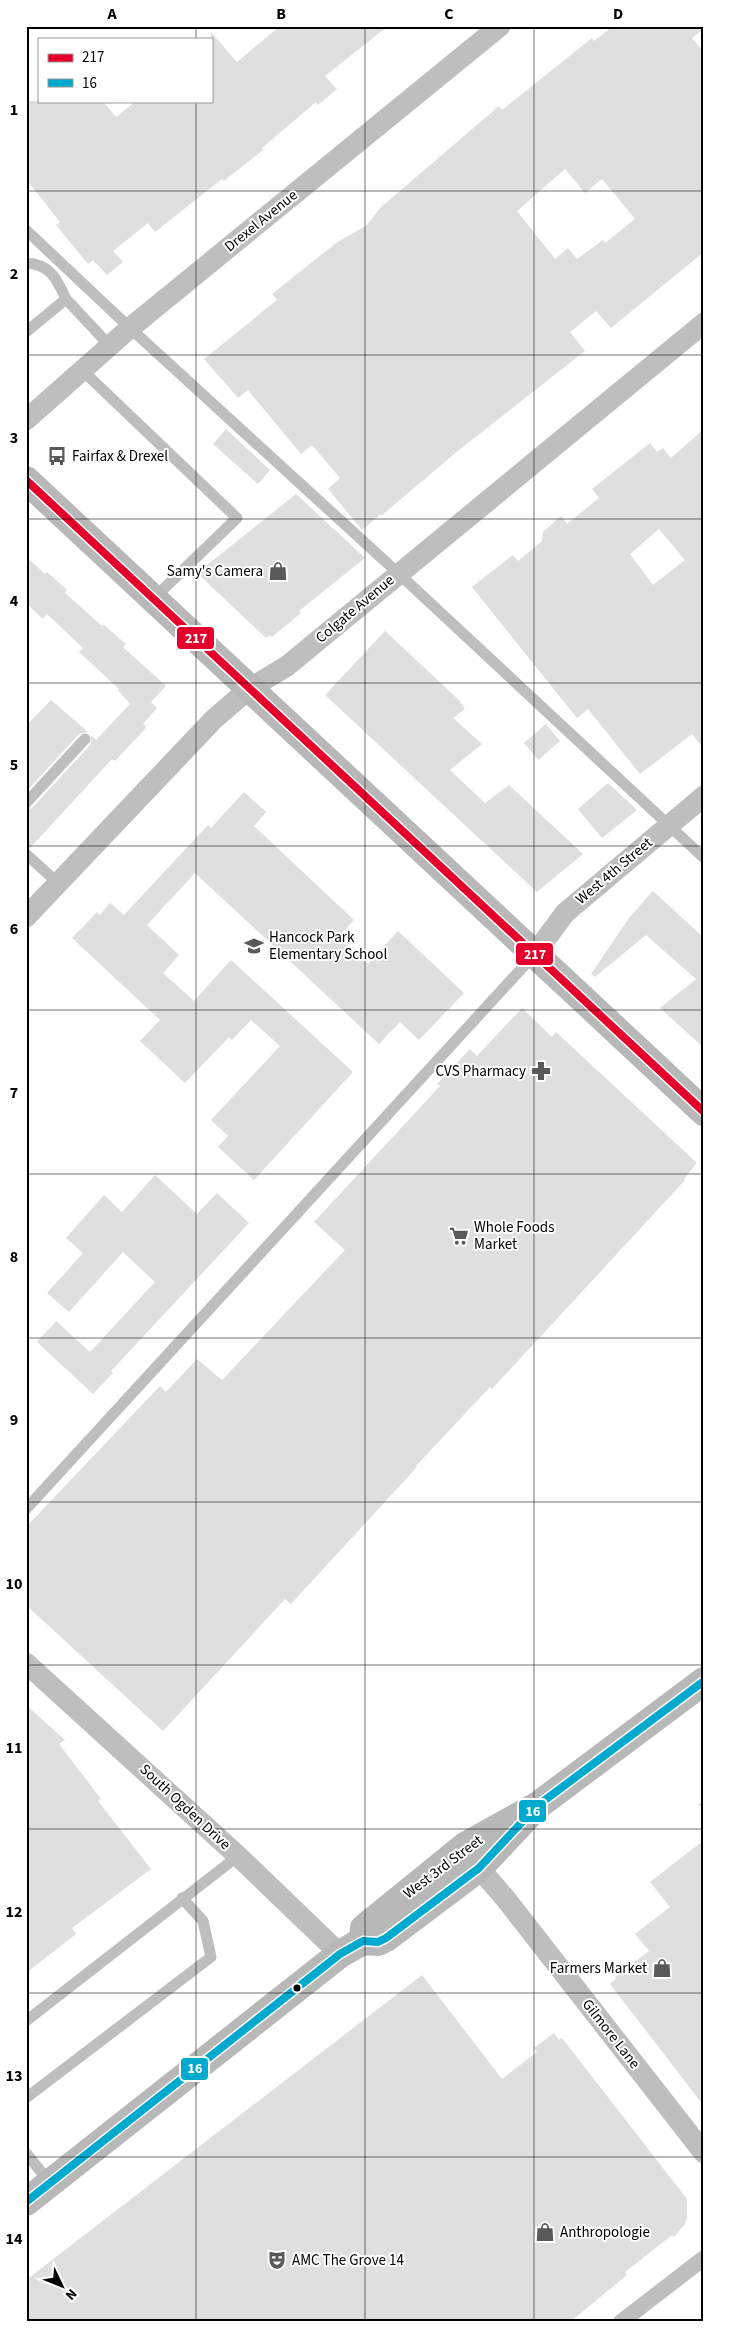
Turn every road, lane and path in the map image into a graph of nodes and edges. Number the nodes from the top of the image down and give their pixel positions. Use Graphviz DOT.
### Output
graph roads {
  1 [pos="500,26"];
  2 [pos="26,230"];
  3 [pos="26,263"];
  4 [pos="68,269"];
  5 [pos="57,279"];
  6 [pos="66,299"];
  7 [pos="704,322"];
  8 [pos="130,328"];
  9 [pos="26,332"];
  10 [pos="110,346"];
  11 [pos="82,370"];
  12 [pos="26,420"];
  13 [pos="26,480"];
  14 [pos="398,573"];
  15 [pos="153,599"];
  16 [pos="249,688"];
  17 [pos="85,739"];
  18 [pos="704,796"];
  19 [pos="26,803"];
  20 [pos="669,825"];
  21 [pos="26,854"];
  22 [pos="704,858"];
  23 [pos="58,883"];
  24 [pos="26,917"];
  25 [pos="534,955"];
  26 [pos="704,1112"];
  27 [pos="26,1509"];
  28 [pos="26,1662"];
  29 [pos="704,1681"];
  30 [pos="700,1804"];
  31 [pos="537,1806"];
  32 [pos="704,1810"];
  33 [pos="238,1856"];
  34 [pos="479,1868"];
  35 [pos="182,1898"];
  36 [pos="351,1948"];
  37 [pos="26,2021"];
  38 [pos="26,2098"];
  39 [pos="26,2153"];
  40 [pos="704,2153"];
  41 [pos="50,2184"];
  42 [pos="26,2202"];
  43 [pos="704,2258"];
  44 [pos="621,2322"];
  1 -- 8 [label="street, Drexel Avenue"];
  2 -- 4 [label="lane"];
  3 -- 5 [label="lane"];
  4 -- 5 [label="lane"];
  4 -- 8 [label="lane"];
  5 -- 6 [label="lane"];
  6 -- 9 [label="lane"];
  6 -- 10 [label="lane"];
  7 -- 14 [label="street, Colgate Avenue"];
  8 -- 10 [label="street, Drexel Avenue"];
  8 -- 14 [label="lane"];
  10 -- 11 [label="street, Drexel Avenue"];
  11 -- 12 [label="street, Drexel Avenue"];
  11 -- 15 [label="lane"];
  13 -- 15 [label="main road"];
  14 -- 16 [label="street, Colgate Avenue"];
  14 -- 20 [label="lane"];
  15 -- 16 [label="main road"];
  16 -- 23 [label="street, Colgate Avenue"];
  16 -- 25 [label="main road"];
  17 -- 19 [label="lane"];
  18 -- 20 [label="street, West 4th Street"];
  20 -- 22 [label="lane"];
  20 -- 25 [label="street, West 4th Street"];
  21 -- 23 [label="lane"];
  23 -- 24 [label="street, Colgate Avenue"];
  25 -- 26 [label="main road"];
  25 -- 27 [label="lane"];
  28 -- 33 [label="street, South Ogden Drive"];
  29 -- 31 [label="main road, West 3rd Street"];
  30 -- 32 [label="path"];
  31 -- 34 [label="main road, West 3rd Street"];
  31 -- 36 [label="main road, West 3rd Street"];
  33 -- 35 [label="lane"];
  33 -- 36 [label="street, South Ogden Drive"];
  34 -- 36 [label="main road, West 3rd Street"];
  34 -- 40 [label="street, Gilmore Lane"];
  35 -- 37 [label="lane"];
  35 -- 38 [label="lane"];
  36 -- 41 [label="main road, West 3rd Street"];
  39 -- 41 [label="lane"];
  41 -- 42 [label="main road, West 3rd Street"];
  43 -- 44 [label="street"];
}
